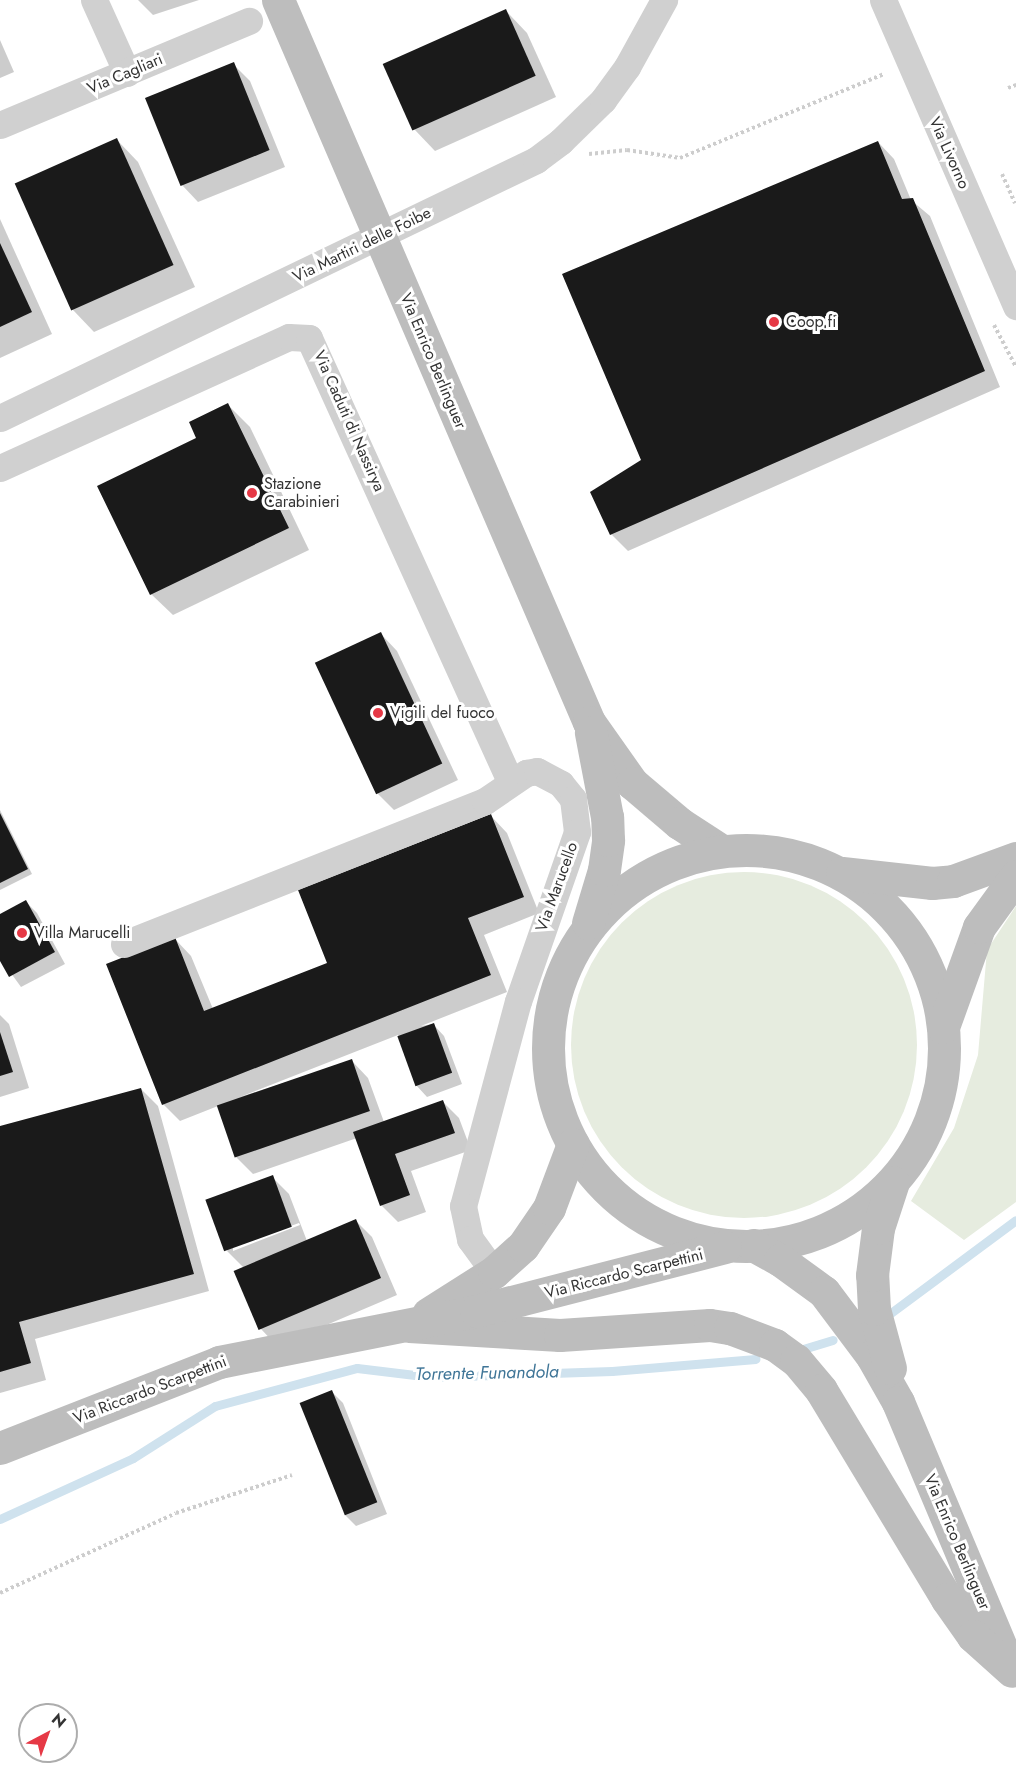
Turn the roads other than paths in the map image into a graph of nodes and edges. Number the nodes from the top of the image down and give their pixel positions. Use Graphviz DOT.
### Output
graph roads {
  1 [pos="94,0"];
  2 [pos="278,0"];
  3 [pos="664,0"];
  4 [pos="883,0"];
  5 [pos="249,21"];
  6 [pos="127,73"];
  7 [pos="0,125"];
  8 [pos="1016,306"];
  9 [pos="0,418"];
  10 [pos="0,468"];
  11 [pos="589,722"];
  12 [pos="510,782"];
  13 [pos="722,851"];
  14 [pos="1016,858"];
  15 [pos="836,872"];
  16 [pos="1016,876"];
  17 [pos="585,932"];
  18 [pos="124,944"];
  19 [pos="943,1028"];
  20 [pos="573,1144"];
  21 [pos="895,1178"];
  22 [pos="743,1245"];
  23 [pos="494,1272"];
  24 [pos="409,1326"];
  25 [pos="898,1402"];
  26 [pos="0,1448"];
  27 [pos="1014,1676"];
  1 -- 6 [label="street"];
  2 -- 11 [label="main road, Via Enrico Berlinguer"];
  3 -- 9 [label="street, Via Martiri delle Foibe"];
  4 -- 8 [label="street, Via Livorno"];
  5 -- 6 [label="street, Via Cagliari"];
  6 -- 7 [label="street, Via Cagliari"];
  10 -- 12 [label="street, Via Caduti di Nassirya"];
  11 -- 13 [label="main road, Via Enrico Berlinguer"];
  11 -- 17 [label="main road, Via Enrico Berlinguer"];
  12 -- 18 [label="street, Via Marucello"];
  12 -- 23 [label="street, Via Marucello"];
  13 -- 15 [label="main road, Via Enrico Berlinguer"];
  13 -- 17 [label="main road, Via Enrico Berlinguer"];
  14 -- 15 [label="main road"];
  15 -- 19 [label="main road, Via Enrico Berlinguer"];
  16 -- 19 [label="main road"];
  17 -- 20 [label="main road, Via Enrico Berlinguer"];
  19 -- 21 [label="main road, Via Enrico Berlinguer"];
  20 -- 22 [label="main road, Via Enrico Berlinguer"];
  20 -- 23 [label="main road, Via Riccardo Scarpettini"];
  21 -- 22 [label="main road, Via Enrico Berlinguer"];
  21 -- 25 [label="main road, Via Enrico Berlinguer"];
  22 -- 24 [label="main road, Via Riccardo Scarpettini"];
  22 -- 25 [label="main road, Via Enrico Berlinguer"];
  23 -- 24 [label="main road, Via Riccardo Scarpettini"];
  24 -- 26 [label="main road, Via Riccardo Scarpettini"];
  24 -- 27 [label="main road"];
  25 -- 27 [label="main road, Via Enrico Berlinguer"];
}
